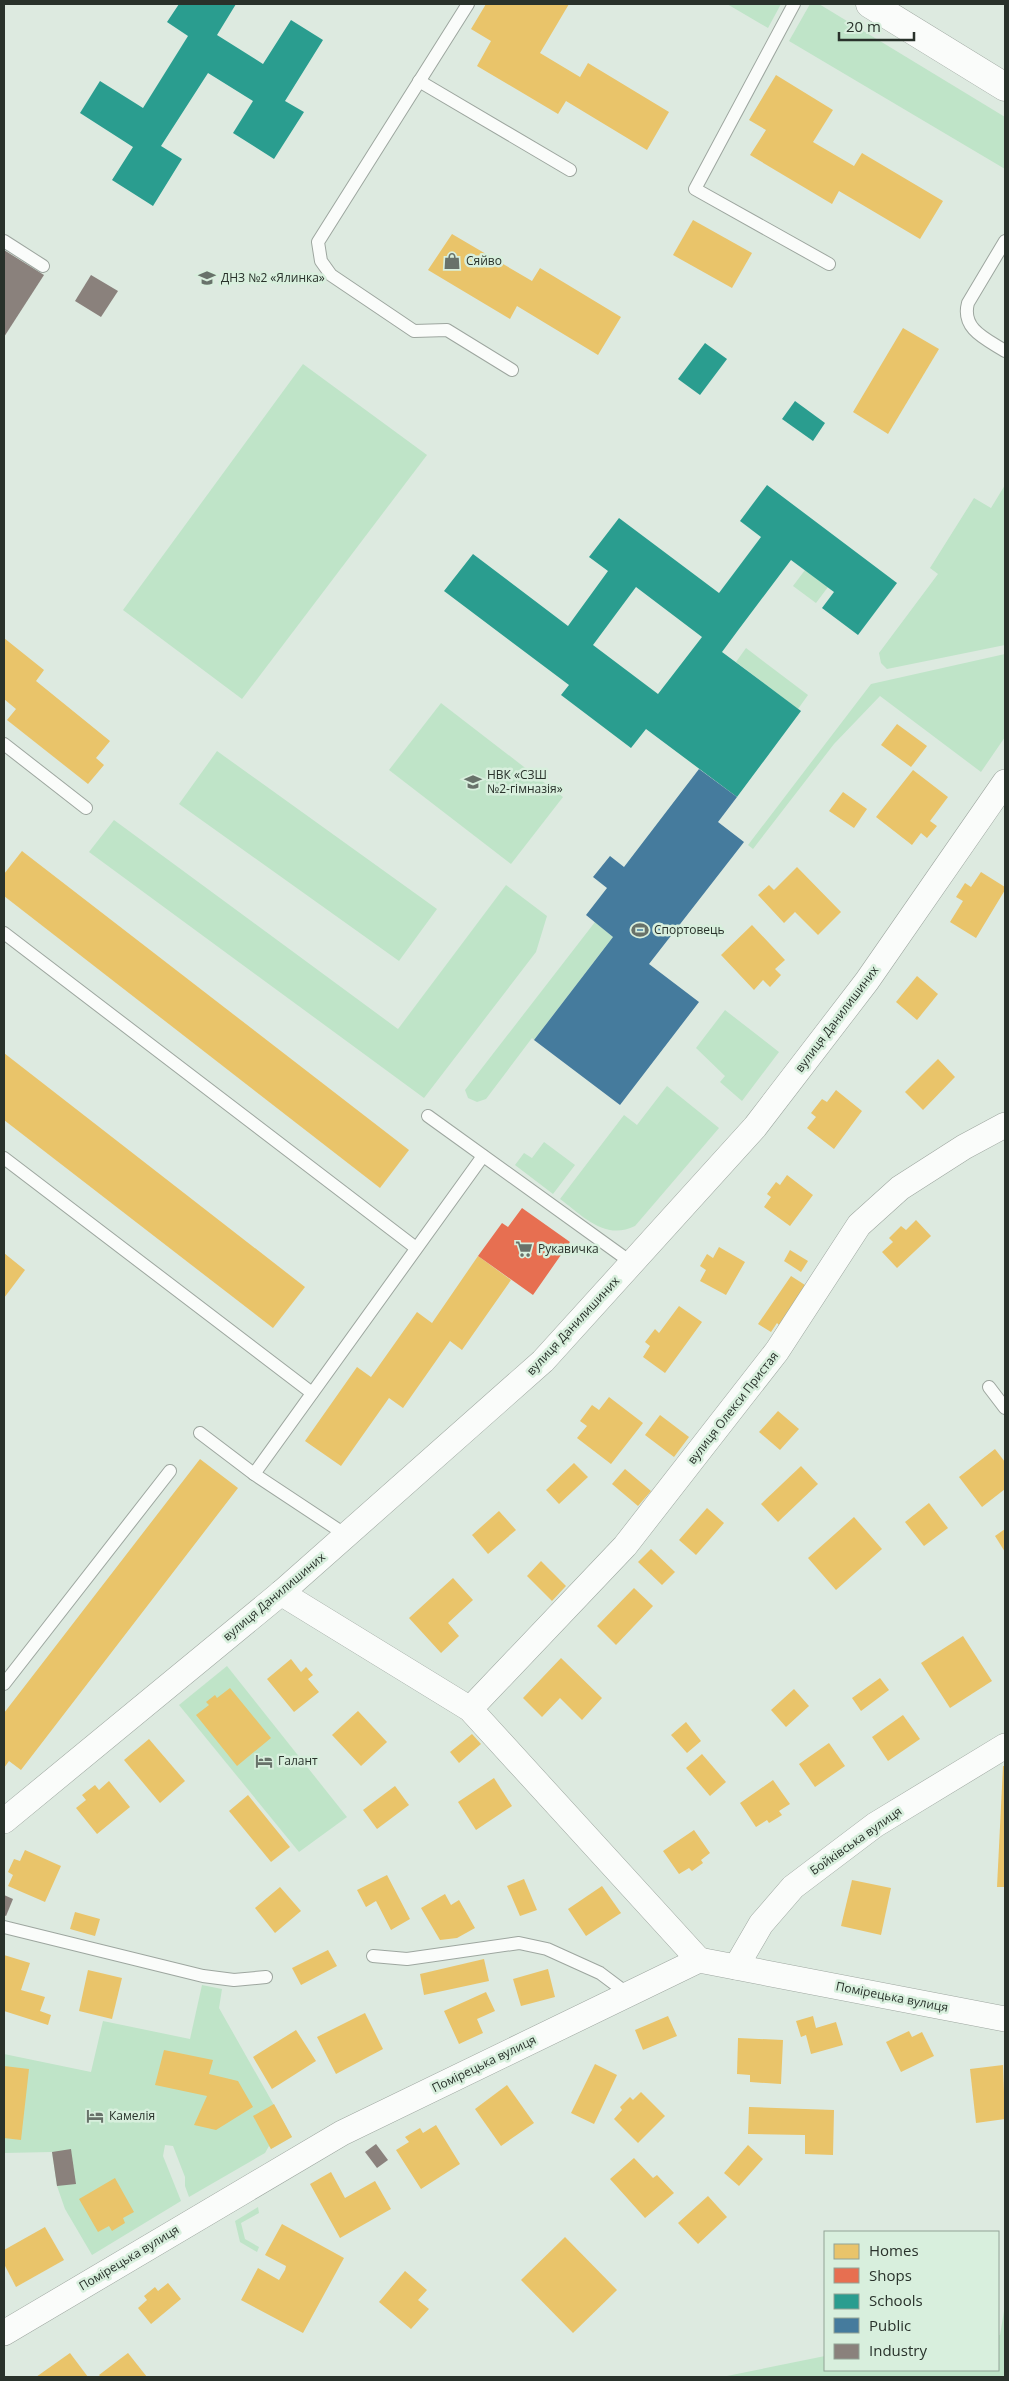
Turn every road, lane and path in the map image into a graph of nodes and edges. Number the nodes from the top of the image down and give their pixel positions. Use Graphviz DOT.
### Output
graph roads {
  1 [pos="467,4"];
  2 [pos="794,4"];
  3 [pos="870,4"];
  4 [pos="419,82"];
  5 [pos="1005,87"];
  6 [pos="570,170"];
  7 [pos="1005,241"];
  8 [pos="4,242"];
  9 [pos="829,264"];
  10 [pos="43,266"];
  11 [pos="1005,351"];
  12 [pos="512,370"];
  13 [pos="4,744"];
  14 [pos="1005,782"];
  15 [pos="86,808"];
  16 [pos="4,933"];
  17 [pos="428,1116"];
  18 [pos="1005,1125"];
  19 [pos="483,1156"];
  20 [pos="4,1158"];
  21 [pos="416,1248"];
  22 [pos="632,1263"];
  23 [pos="989,1387"];
  24 [pos="312,1393"];
  25 [pos="1005,1408"];
  26 [pos="200,1433"];
  27 [pos="170,1471"];
  28 [pos="254,1474"];
  29 [pos="346,1535"];
  30 [pos="281,1593"];
  31 [pos="4,1684"];
  32 [pos="470,1709"];
  33 [pos="1005,1746"];
  34 [pos="4,1821"];
  35 [pos="4,1927"];
  36 [pos="373,1956"];
  37 [pos="698,1960"];
  38 [pos="736,1967"];
  39 [pos="266,1977"];
  40 [pos="628,1994"];
  41 [pos="1005,2019"];
  42 [pos="4,2333"];
  1 -- 4 [label="lane"];
  2 -- 9 [label="lane"];
  3 -- 5 [label="street"];
  4 -- 6 [label="lane"];
  4 -- 12 [label="lane"];
  7 -- 11 [label="lane"];
  8 -- 10 [label="lane"];
  13 -- 15 [label="lane"];
  14 -- 22 [label="street, вулиця Данилишиних"];
  16 -- 21 [label="lane"];
  17 -- 19 [label="lane"];
  18 -- 32 [label="street, вулиця Олекси Пристая"];
  19 -- 21 [label="lane"];
  19 -- 22 [label="lane"];
  20 -- 24 [label="lane"];
  21 -- 24 [label="lane"];
  22 -- 29 [label="street, вулиця Данилишиних"];
  23 -- 25 [label="lane"];
  24 -- 28 [label="lane"];
  26 -- 28 [label="lane"];
  27 -- 31 [label="lane"];
  28 -- 29 [label="lane"];
  29 -- 30 [label="street, вулиця Данилишиних"];
  30 -- 32 [label="street"];
  30 -- 34 [label="street, вулиця Данилишиних"];
  32 -- 37 [label="street"];
  33 -- 38 [label="street, Бойківська вулиця"];
  35 -- 39 [label="lane"];
  36 -- 40 [label="lane"];
  37 -- 38 [label="street, Помірецька вулиця"];
  37 -- 40 [label="street, Помірецька вулиця"];
  38 -- 41 [label="street, Помірецька вулиця"];
  40 -- 42 [label="street, Помірецька вулиця"];
}
